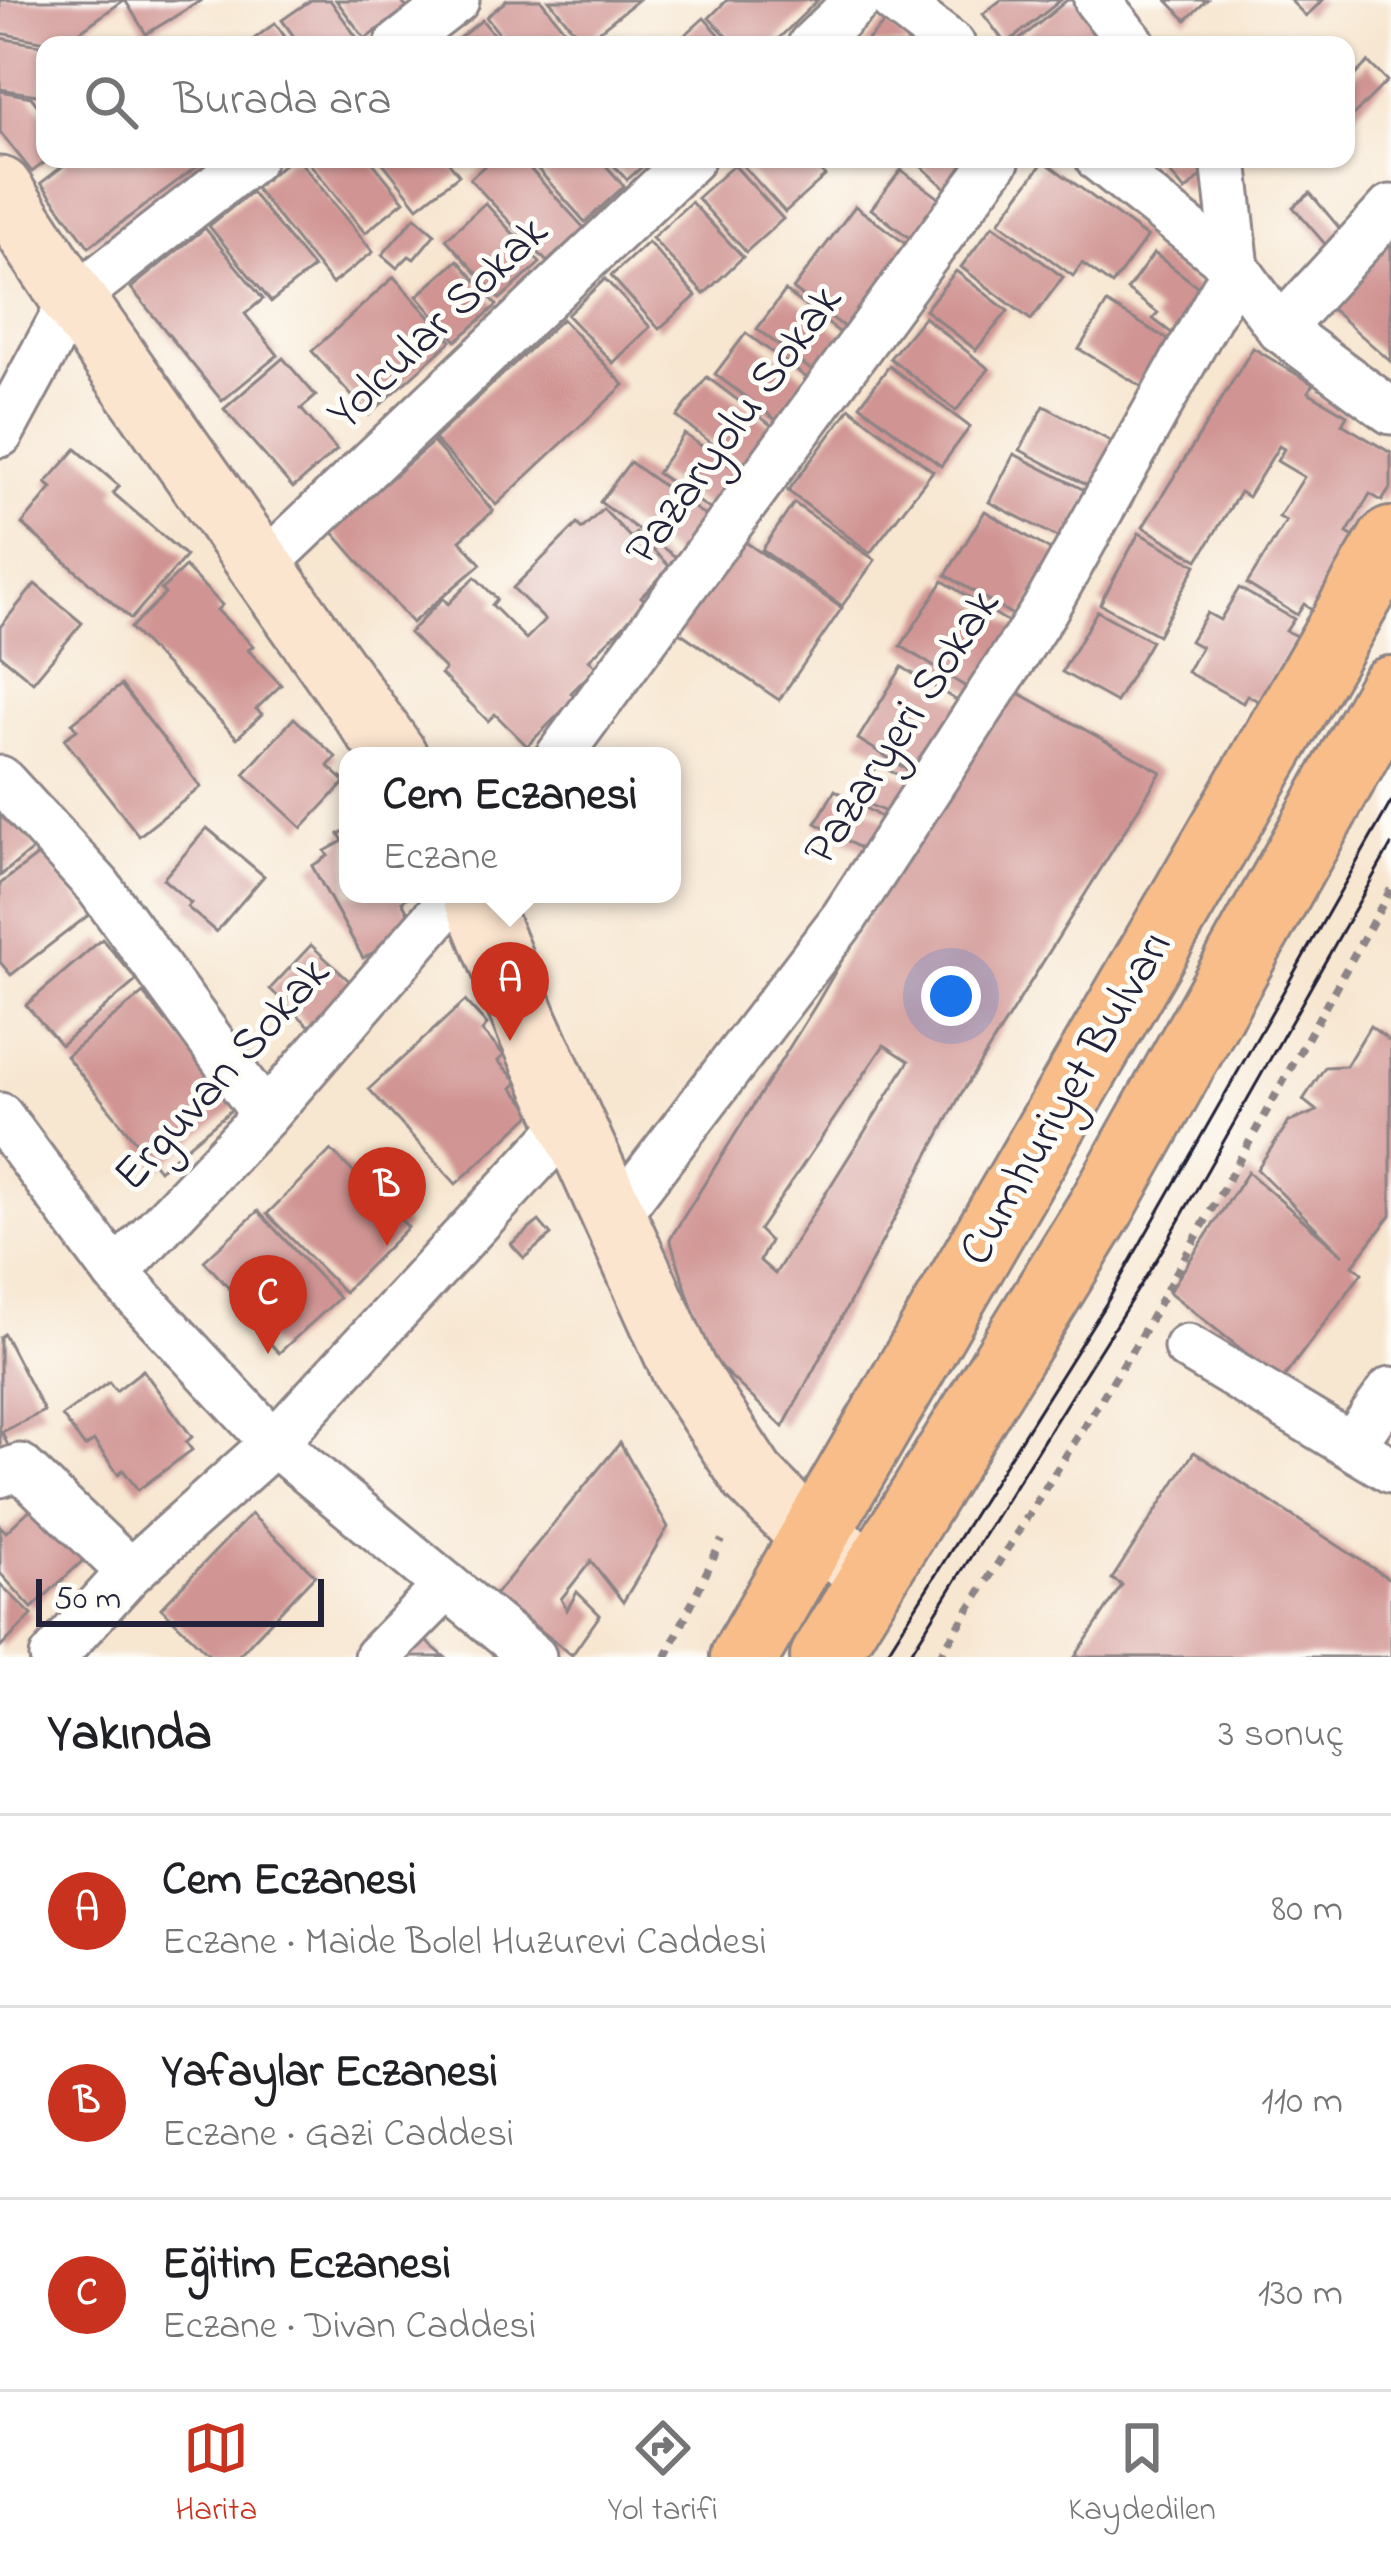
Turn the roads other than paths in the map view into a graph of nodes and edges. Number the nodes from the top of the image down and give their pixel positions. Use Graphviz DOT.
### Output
graph roads {
  1 [pos="456,0"];
  2 [pos="858,0"];
  3 [pos="893,0"];
  4 [pos="1097,0"];
  5 [pos="410,36"];
  6 [pos="820,36"];
  7 [pos="940,36"];
  8 [pos="1126,36"];
  9 [pos="240,168"];
  10 [pos="682,168"];
  11 [pos="991,168"];
  12 [pos="1110,168"];
  13 [pos="1224,168"];
  14 [pos="0,189"];
  15 [pos="1391,208"];
  16 [pos="0,230"];
  17 [pos="1236,268"];
  18 [pos="73,299"];
  19 [pos="1280,329"];
  20 [pos="1391,411"];
  21 [pos="0,434"];
  22 [pos="1391,541"];
  23 [pos="261,568"];
  24 [pos="1391,690"];
  25 [pos="389,747"];
  26 [pos="566,747"];
  27 [pos="0,779"];
  28 [pos="447,903"];
  29 [pos="478,903"];
  30 [pos="265,1115"];
  31 [pos="573,1119"];
  32 [pos="8,1144"];
  33 [pos="616,1216"];
  34 [pos="116,1273"];
  35 [pos="1187,1347"];
  36 [pos="1391,1390"];
  37 [pos="274,1443"];
  38 [pos="1353,1444"];
  39 [pos="1391,1470"];
  40 [pos="0,1474"];
  41 [pos="811,1536"];
  42 [pos="130,1572"];
  43 [pos="875,1572"];
  44 [pos="447,1586"];
  45 [pos="53,1657"];
  46 [pos="377,1657"];
  47 [pos="532,1657"];
  48 [pos="744,1657"];
  49 [pos="824,1657"];
  1 -- 5 [label="street"];
  2 -- 6 [label="street"];
  3 -- 7 [label="street"];
  4 -- 8 [label="street"];
  9 -- 18 [label="street"];
  10 -- 23 [label="street, Yolcular Sokak"];
  11 -- 26 [label="street, Pazaryolu Sokak"];
  12 -- 17 [label="street"];
  13 -- 17 [label="street"];
  14 -- 18 [label="main road"];
  15 -- 19 [label="street"];
  16 -- 18 [label="main road"];
  17 -- 19 [label="street"];
  17 -- 33 [label="street, Pazaryeri Sokak"];
  18 -- 21 [label="street"];
  18 -- 23 [label="main road"];
  19 -- 20 [label="street"];
  22 -- 41 [label="main road, Cumhuriyet Bulvarı"];
  23 -- 25 [label="main road"];
  24 -- 43 [label="main road, Cumhuriyet Bulvarı"];
  27 -- 30 [label="street"];
  28 -- 30 [label="street, Erguvan Sokak"];
  29 -- 31 [label="main road"];
  30 -- 34 [label="street, Erguvan Sokak"];
  31 -- 33 [label="main road"];
  31 -- 37 [label="street"];
  32 -- 34 [label="street"];
  33 -- 41 [label="main road"];
  34 -- 37 [label="street"];
  35 -- 38 [label="street"];
  36 -- 38 [label="street"];
  37 -- 42 [label="street"];
  37 -- 44 [label="street"];
  38 -- 39 [label="street"];
  40 -- 42 [label="street"];
  41 -- 43 [label="main road"];
  41 -- 48 [label="main road, Cumhuriyet Bulvarı"];
  42 -- 45 [label="street"];
  43 -- 49 [label="main road, Cumhuriyet Bulvarı"];
  44 -- 46 [label="street"];
  44 -- 47 [label="street"];
}
